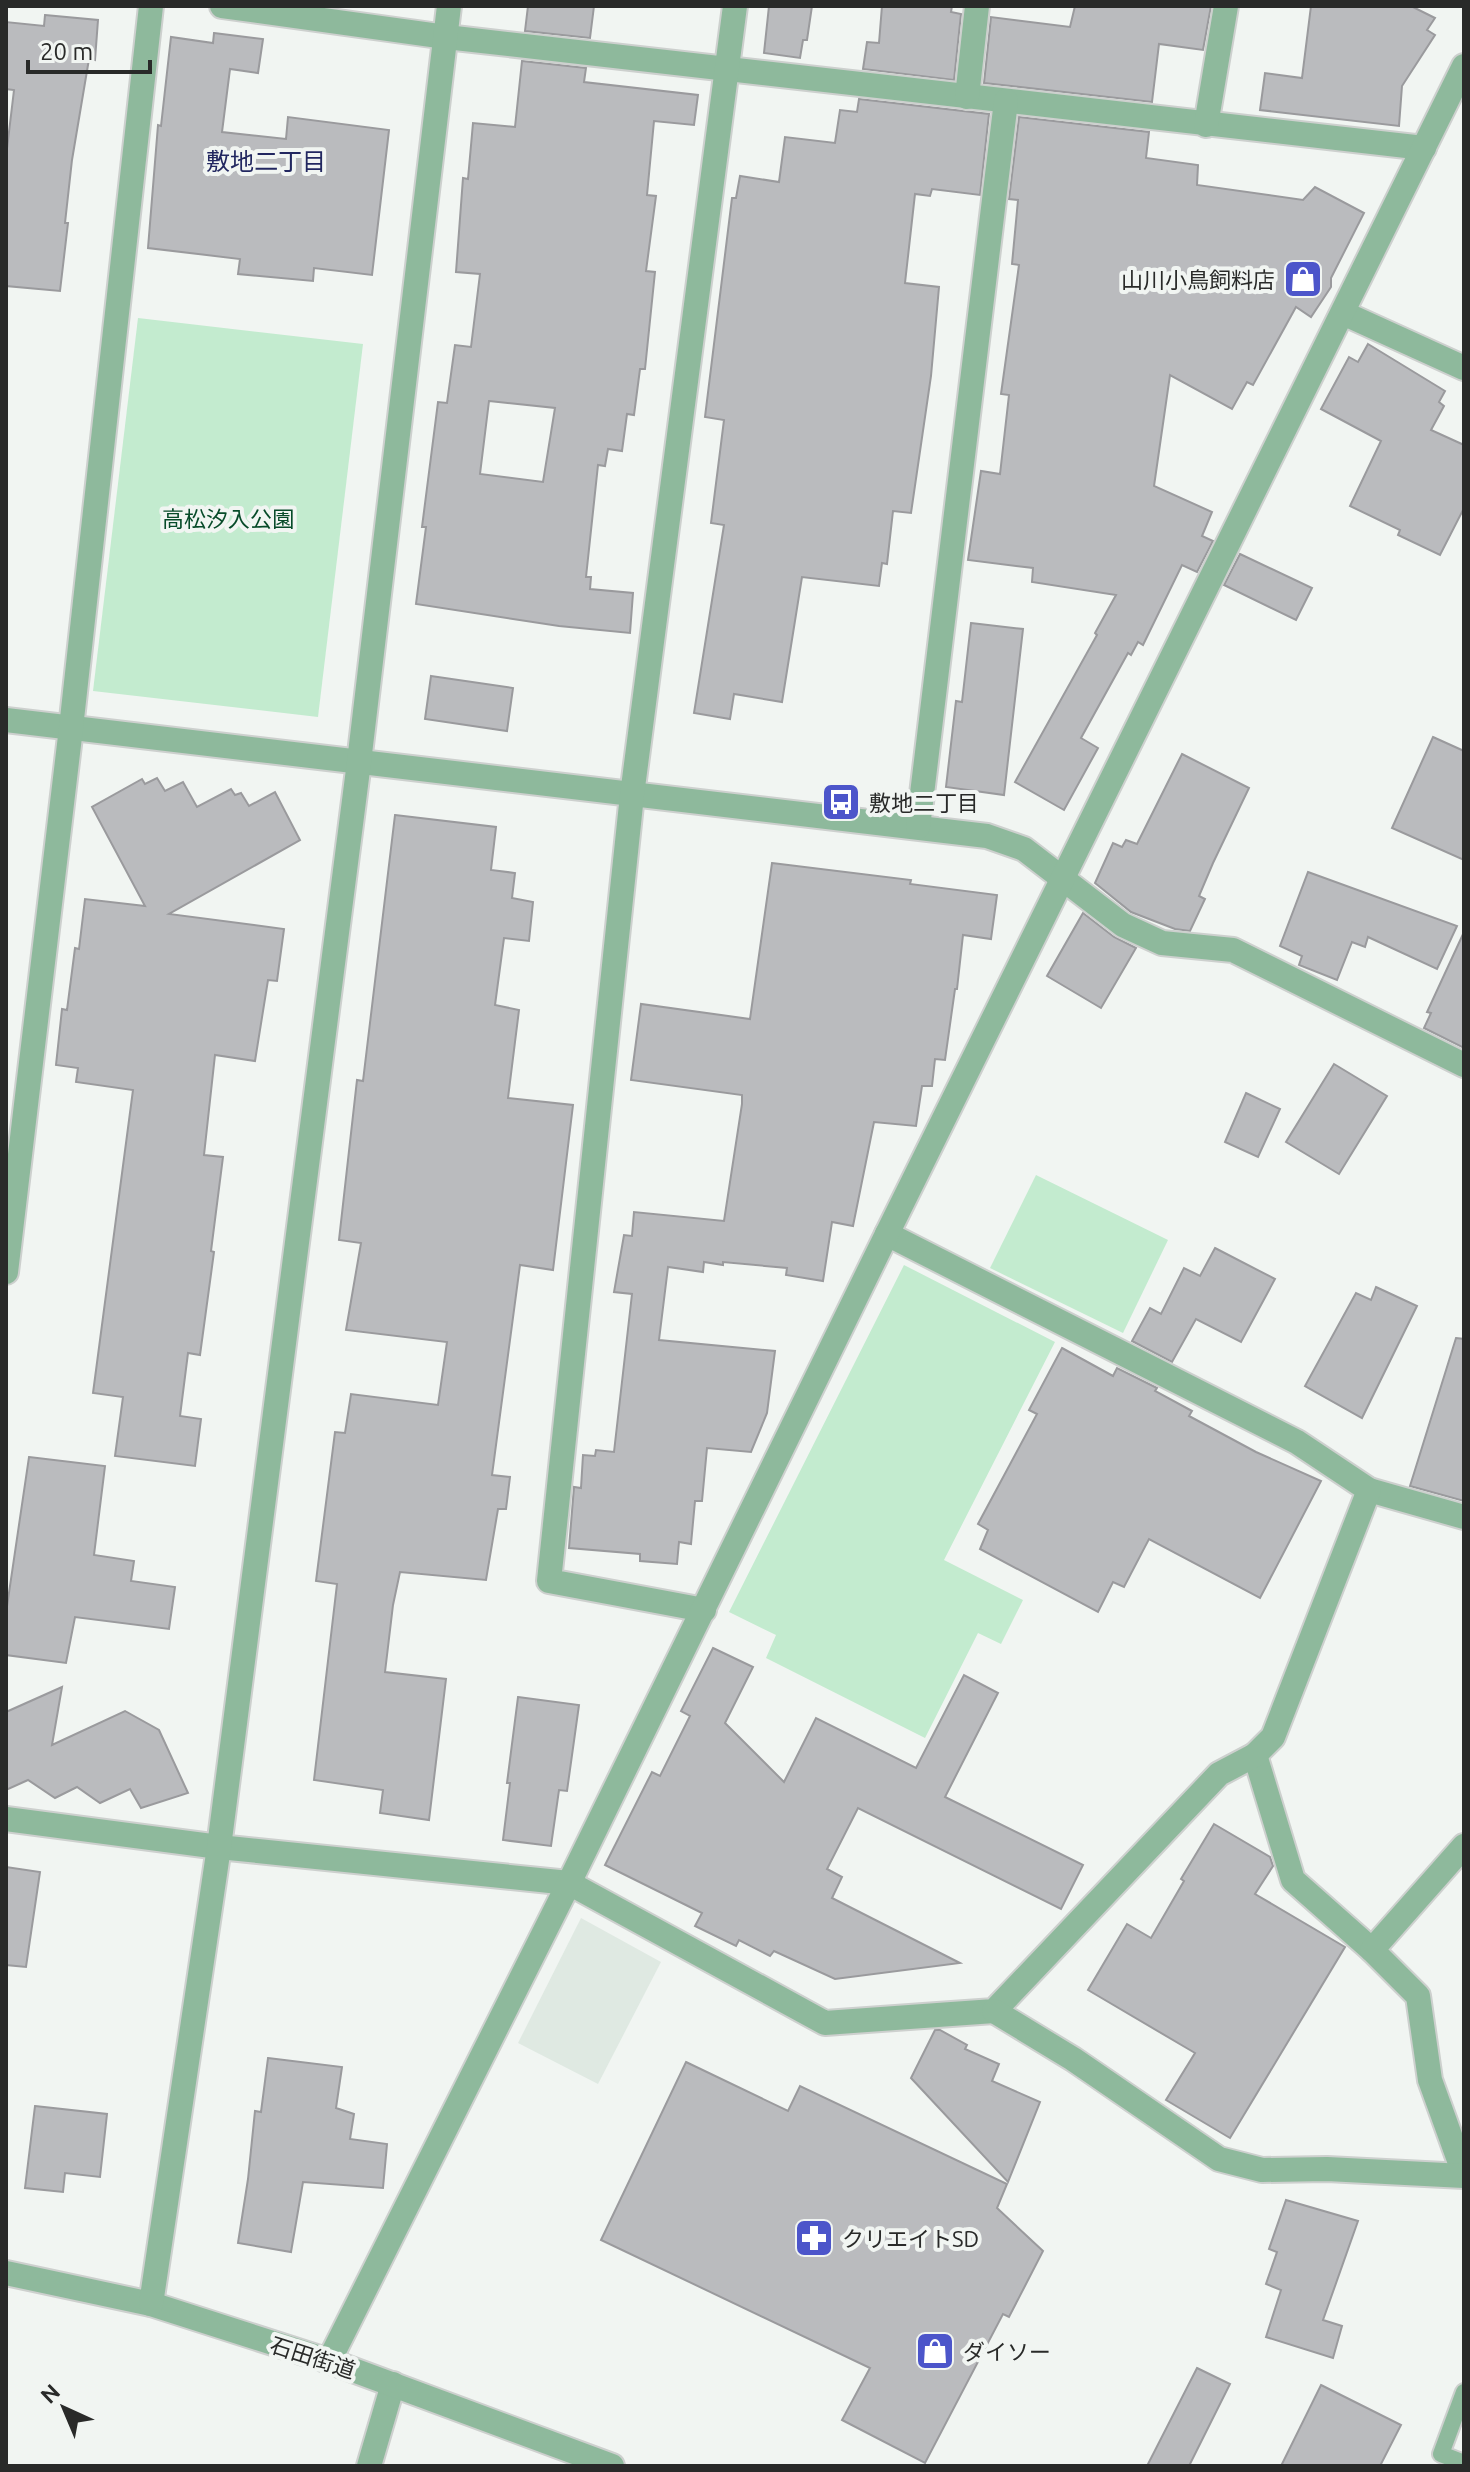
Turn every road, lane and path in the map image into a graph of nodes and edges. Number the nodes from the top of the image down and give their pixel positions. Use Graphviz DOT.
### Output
graph roads {
  1 [pos="151,6"];
  2 [pos="222,6"];
  3 [pos="449,6"];
  4 [pos="735,6"];
  5 [pos="977,6"];
  6 [pos="1226,6"];
  7 [pos="446,37"];
  8 [pos="1464,66"];
  9 [pos="727,69"];
  10 [pos="967,97"];
  11 [pos="1006,101"];
  12 [pos="1206,125"];
  13 [pos="1424,148"];
  14 [pos="1343,313"];
  15 [pos="1464,368"];
  16 [pos="6,720"];
  17 [pos="71,728"];
  18 [pos="359,762"];
  19 [pos="632,795"];
  20 [pos="918,827"];
  21 [pos="1064,879"];
  22 [pos="1464,1065"];
  23 [pos="887,1234"];
  24 [pos="6,1272"];
  25 [pos="1369,1490"];
  26 [pos="1464,1517"];
  27 [pos="704,1610"];
  28 [pos="1255,1755"];
  29 [pos="6,1819"];
  30 [pos="1464,1846"];
  31 [pos="219,1847"];
  32 [pos="569,1883"];
  33 [pos="1372,1950"];
  34 [pos="994,2011"];
  35 [pos="1464,2175"];
  36 [pos="6,2273"];
  37 [pos="151,2304"];
  38 [pos="329,2361"];
  39 [pos="393,2384"];
  40 [pos="1464,2392"];
  41 [pos="1464,2463"];
  42 [pos="369,2466"];
  43 [pos="612,2466"];
  1 -- 17 [label="street"];
  2 -- 7 [label="street"];
  3 -- 7 [label="street"];
  4 -- 9 [label="street"];
  5 -- 10 [label="street"];
  6 -- 12 [label="street"];
  7 -- 9 [label="street"];
  7 -- 18 [label="street"];
  8 -- 13 [label="street"];
  9 -- 10 [label="street"];
  9 -- 19 [label="street"];
  10 -- 11 [label="street"];
  11 -- 12 [label="street"];
  11 -- 20 [label="street"];
  12 -- 13 [label="street"];
  13 -- 14 [label="street"];
  14 -- 15 [label="street"];
  14 -- 21 [label="street"];
  16 -- 17 [label="street"];
  17 -- 18 [label="street"];
  17 -- 24 [label="street"];
  18 -- 19 [label="street"];
  18 -- 31 [label="street"];
  19 -- 20 [label="street"];
  19 -- 27 [label="street"];
  20 -- 21 [label="street"];
  21 -- 22 [label="street"];
  21 -- 23 [label="street"];
  23 -- 25 [label="street"];
  23 -- 27 [label="street"];
  25 -- 26 [label="street"];
  25 -- 28 [label="street"];
  27 -- 32 [label="street"];
  28 -- 33 [label="street"];
  28 -- 34 [label="street"];
  29 -- 31 [label="street"];
  30 -- 33 [label="street"];
  31 -- 32 [label="street"];
  31 -- 37 [label="street"];
  32 -- 34 [label="street"];
  32 -- 38 [label="street"];
  33 -- 35 [label="street"];
  34 -- 35 [label="street"];
  36 -- 37 [label="street, 石田街道"];
  37 -- 38 [label="street, 石田街道"];
  38 -- 39 [label="street, 石田街道"];
  39 -- 42 [label="street"];
  39 -- 43 [label="street, 石田街道"];
  40 -- 41 [label="lane"];
}
